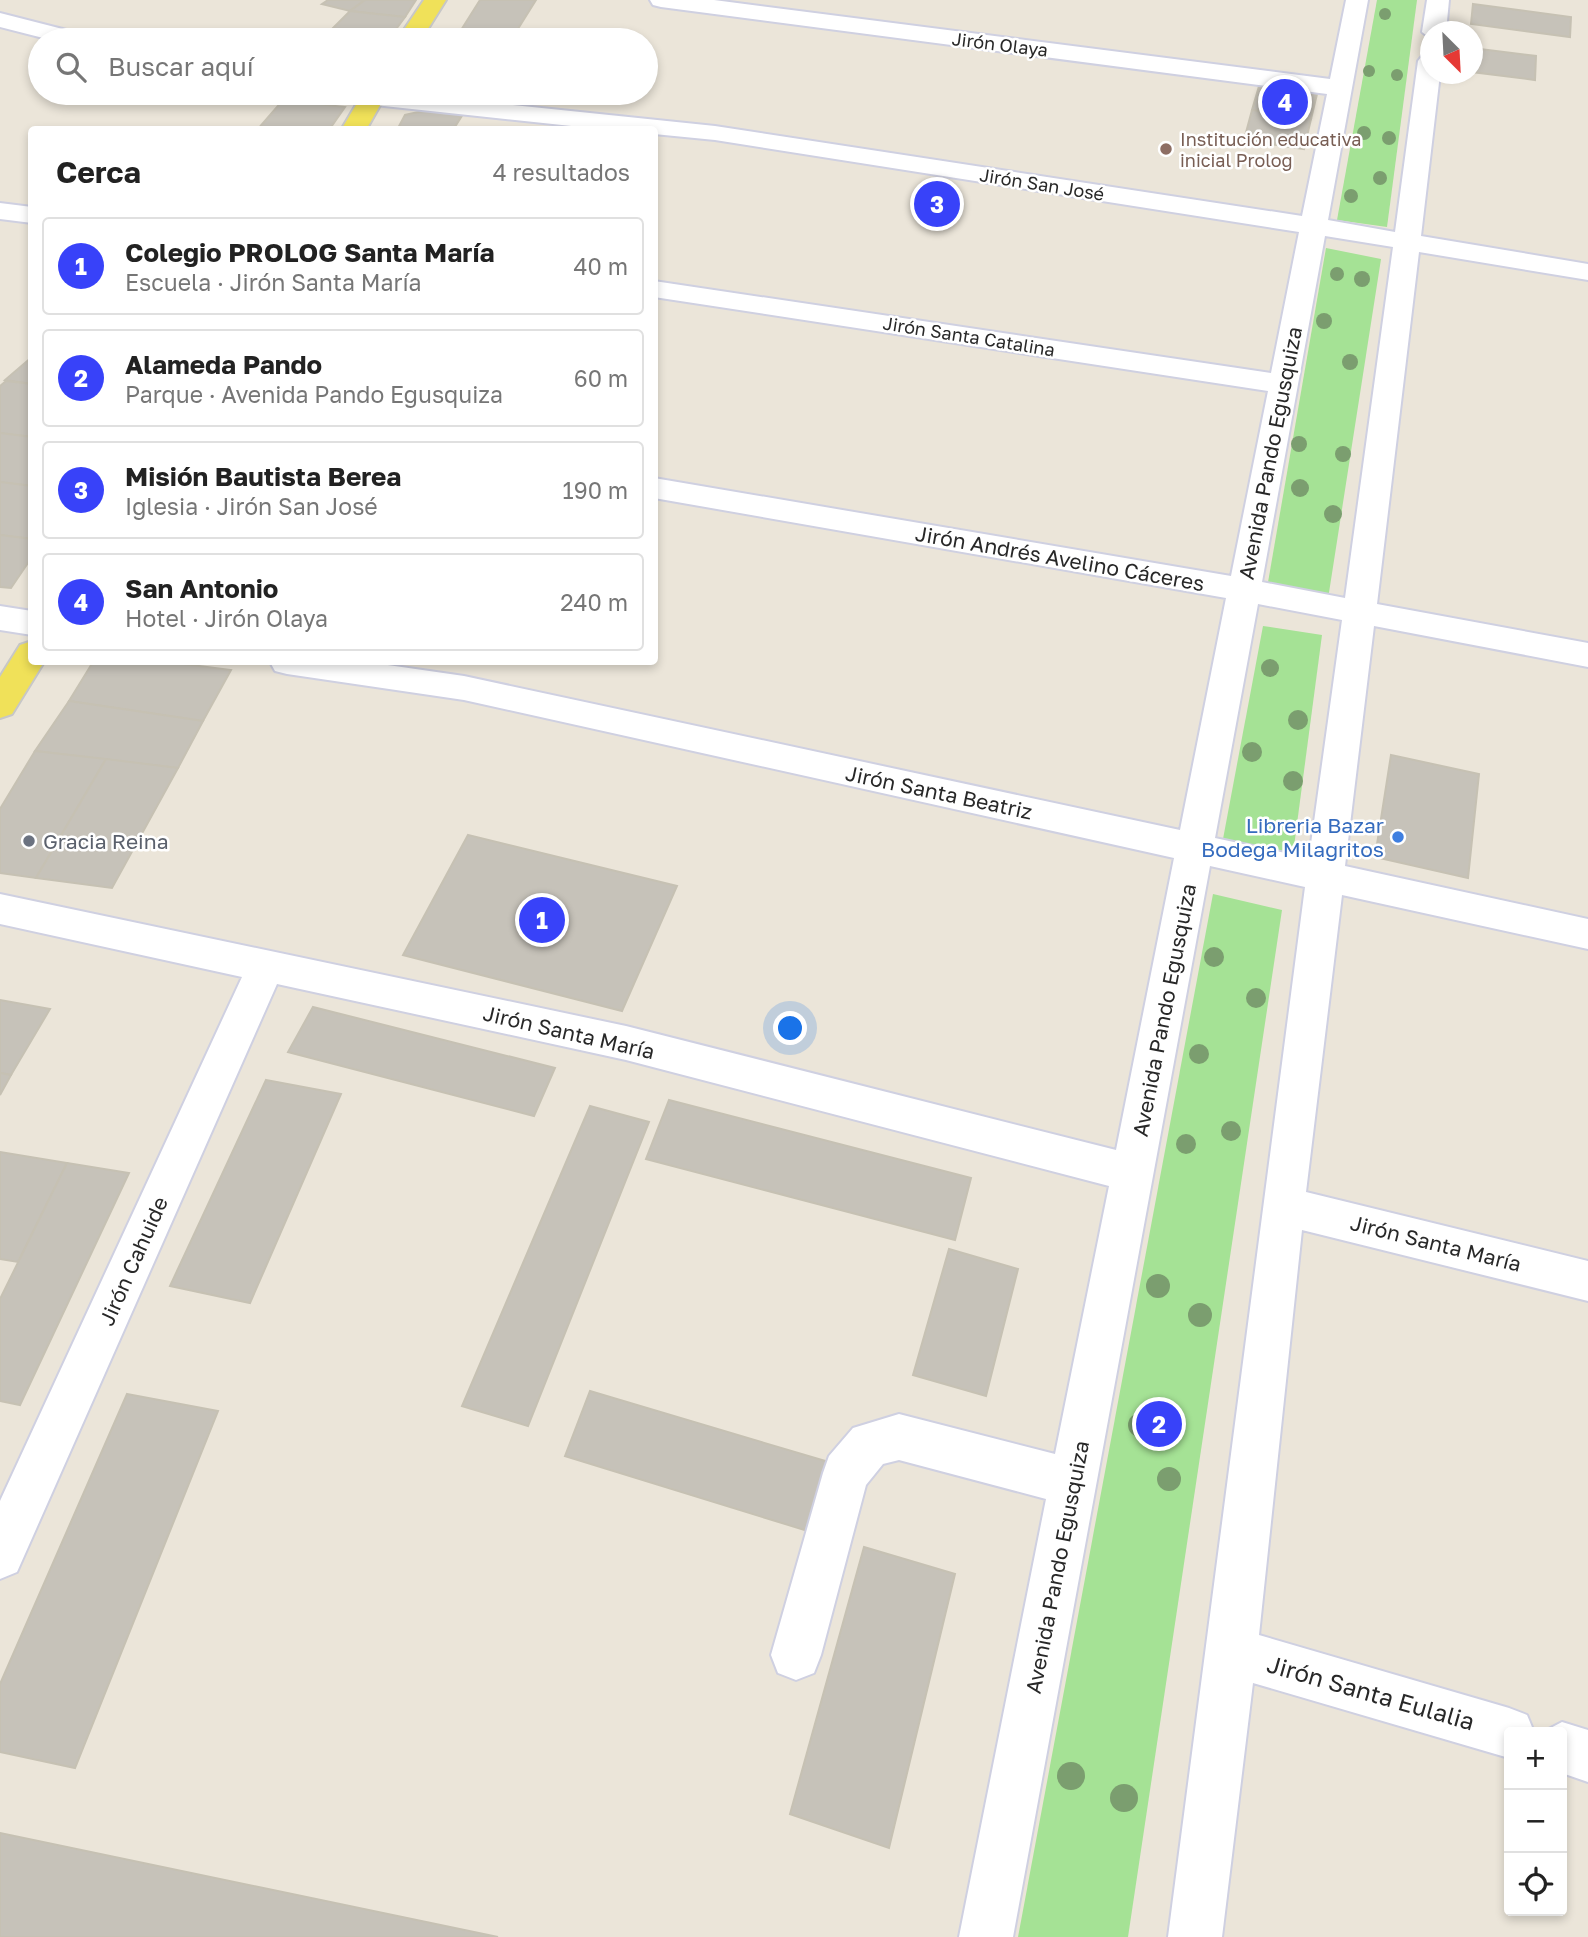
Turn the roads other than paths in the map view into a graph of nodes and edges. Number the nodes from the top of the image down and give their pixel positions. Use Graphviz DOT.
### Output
graph roads {
  1 [pos="435,0"];
  2 [pos="661,0"];
  3 [pos="1357,0"];
  4 [pos="1438,0"];
  5 [pos="0,20"];
  6 [pos="1435,21"];
  7 [pos="31,28"];
  8 [pos="417,28"];
  9 [pos="1427,84"];
  10 [pos="1340,88"];
  11 [pos="367,105"];
  12 [pos="463,105"];
  13 [pos="355,126"];
  14 [pos="652,126"];
  15 [pos="658,127"];
  16 [pos="0,211"];
  17 [pos="28,214"];
  18 [pos="1314,226"];
  19 [pos="1407,241"];
  20 [pos="1588,272"];
  21 [pos="658,290"];
  22 [pos="1284,384"];
  23 [pos="658,489"];
  24 [pos="1244,590"];
  25 [pos="1359,613"];
  26 [pos="0,618"];
  27 [pos="28,622"];
  28 [pos="1588,655"];
  29 [pos="28,660"];
  30 [pos="307,665"];
  31 [pos="0,705"];
  32 [pos="1195,848"];
  33 [pos="1325,877"];
  34 [pos="0,909"];
  35 [pos="1588,934"];
  36 [pos="266,966"];
  37 [pos="1133,1173"];
  38 [pos="1283,1206"];
  39 [pos="1588,1281"];
  40 [pos="1073,1483"];
  41 [pos="0,1555"];
  42 [pos="1232,1652"];
  43 [pos="796,1655"];
  44 [pos="1504,1732"];
  45 [pos="1567,1750"];
  46 [pos="1588,1756"];
  47 [pos="986,1937"];
  48 [pos="1195,1937"];
  1 -- 8 [label="main road"];
  2 -- 10 [label="street, Jirón Olaya"];
  3 -- 10 [label="street, Avenida Pando Egusquiza"];
  4 -- 6 [label="street"];
  5 -- 7 [label="street"];
  9 -- 19 [label="street"];
  10 -- 18 [label="street, Avenida Pando Egusquiza"];
  11 -- 13 [label="main road"];
  12 -- 14 [label="street, Jirón San José"];
  15 -- 18 [label="street, Jirón San José"];
  16 -- 17 [label="street"];
  18 -- 19 [label="street, Jirón San José"];
  18 -- 22 [label="street, Avenida Pando Egusquiza"];
  19 -- 20 [label="street, Jirón San José"];
  19 -- 25 [label="street"];
  21 -- 22 [label="street, Jirón Santa Catalina"];
  22 -- 24 [label="street, Avenida Pando Egusquiza"];
  23 -- 24 [label="street, Jirón Andrés Avelino Cáceres"];
  24 -- 25 [label="street, Jirón Andrés Avelino Cáceres"];
  24 -- 32 [label="street, Avenida Pando Egusquiza"];
  25 -- 28 [label="street, Jirón Andrés Avelino Cáceres"];
  25 -- 33 [label="street"];
  26 -- 27 [label="street"];
  29 -- 31 [label="main road"];
  30 -- 32 [label="street, Jirón Santa Beatriz"];
  32 -- 33 [label="street, Jirón Santa Beatriz"];
  32 -- 37 [label="street, Avenida Pando Egusquiza"];
  33 -- 35 [label="street, Jirón Santa Beatriz"];
  33 -- 38 [label="street"];
  34 -- 36 [label="street, Jirón Santa María"];
  36 -- 37 [label="street, Jirón Santa María"];
  36 -- 41 [label="street, Jirón Cahuide"];
  37 -- 40 [label="street, Avenida Pando Egusquiza"];
  38 -- 39 [label="street, Jirón Santa María"];
  38 -- 42 [label="street"];
  40 -- 43 [label="street"];
  40 -- 47 [label="street, Avenida Pando Egusquiza"];
  42 -- 44 [label="street, Jirón Santa Eulalia"];
  42 -- 48 [label="street"];
  45 -- 46 [label="street"];
}
